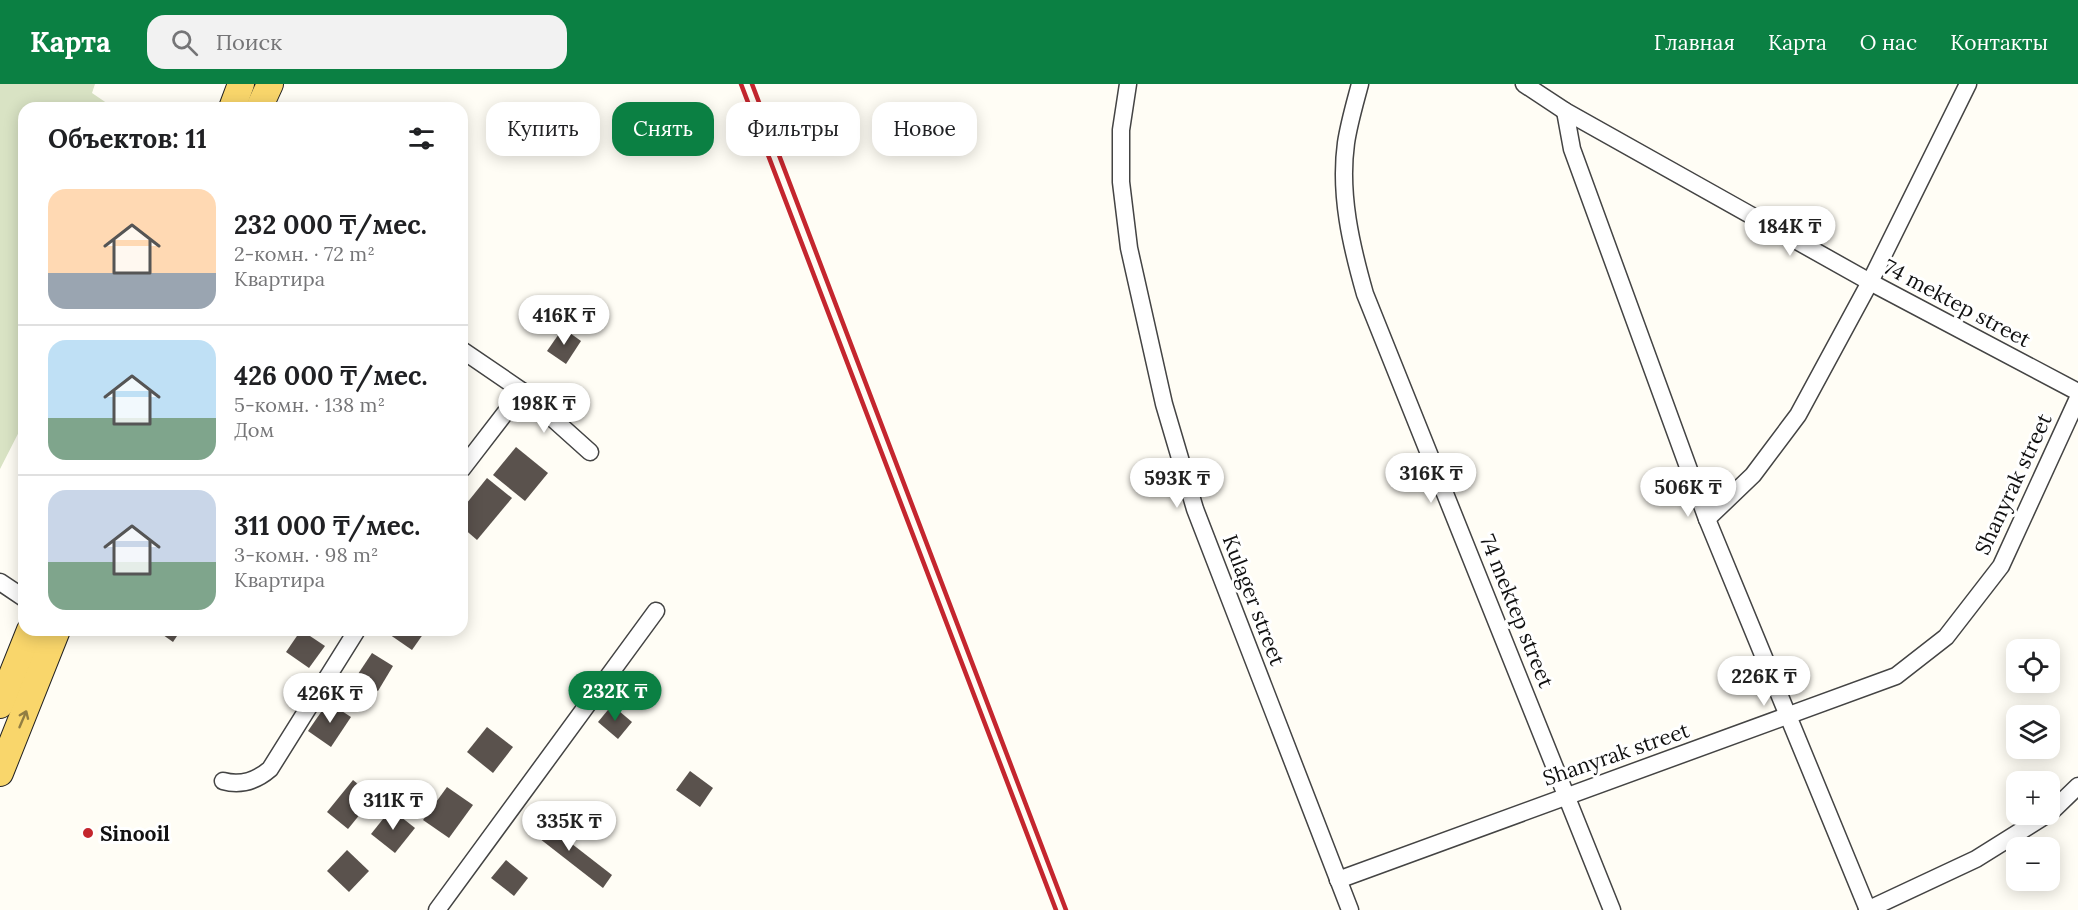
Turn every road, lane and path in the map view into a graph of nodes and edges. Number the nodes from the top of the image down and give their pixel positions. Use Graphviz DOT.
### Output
graph roads {
  1 [pos="241,84"];
  2 [pos="270,84"];
  3 [pos="1128,84"];
  4 [pos="1360,84"];
  5 [pos="1524,84"];
  6 [pos="1968,84"];
  7 [pos="234,102"];
  8 [pos="262,102"];
  9 [pos="1564,111"];
  10 [pos="1870,282"];
  11 [pos="468,354"];
  12 [pos="522,391"];
  13 [pos="2078,392"];
  14 [pos="2078,398"];
  15 [pos="590,452"];
  16 [pos="468,461"];
  17 [pos="1707,519"];
  18 [pos="0,582"];
  19 [pos="18,594"];
  20 [pos="656,610"];
  21 [pos="28,636"];
  22 [pos="55,636"];
  23 [pos="353,636"];
  24 [pos="0,705"];
  25 [pos="1790,717"];
  26 [pos="0,773"];
  27 [pos="223,781"];
  28 [pos="2078,786"];
  29 [pos="1567,794"];
  30 [pos="2060,803"];
  31 [pos="2030,825"];
  32 [pos="1338,880"];
  33 [pos="437,910"];
  34 [pos="1350,910"];
  35 [pos="1612,910"];
  36 [pos="1868,910"];
  1 -- 7 [label="main road"];
  2 -- 8 [label="main road"];
  3 -- 32 [label="street, Kulager street"];
  4 -- 29 [label="street, 74 mektep street"];
  5 -- 9 [label="street, 74 mektep street"];
  6 -- 10 [label="street"];
  9 -- 10 [label="street, 74 mektep street"];
  9 -- 17 [label="street"];
  10 -- 13 [label="street, 74 mektep street"];
  10 -- 17 [label="street"];
  11 -- 12 [label="street"];
  12 -- 15 [label="street"];
  12 -- 16 [label="street"];
  14 -- 25 [label="street, Shanyrak street"];
  17 -- 25 [label="street"];
  18 -- 19 [label="street"];
  20 -- 33 [label="street"];
  21 -- 24 [label="main road"];
  26 -- 22 [label="main road, one-way"];
  23 -- 27 [label="street"];
  25 -- 29 [label="street, Shanyrak street"];
  25 -- 36 [label="street"];
  28 -- 30 [label="street"];
  29 -- 32 [label="street, Shanyrak street"];
  29 -- 35 [label="street, 74 mektep street"];
  31 -- 36 [label="street"];
  32 -- 34 [label="street, Kulager street"];
}
